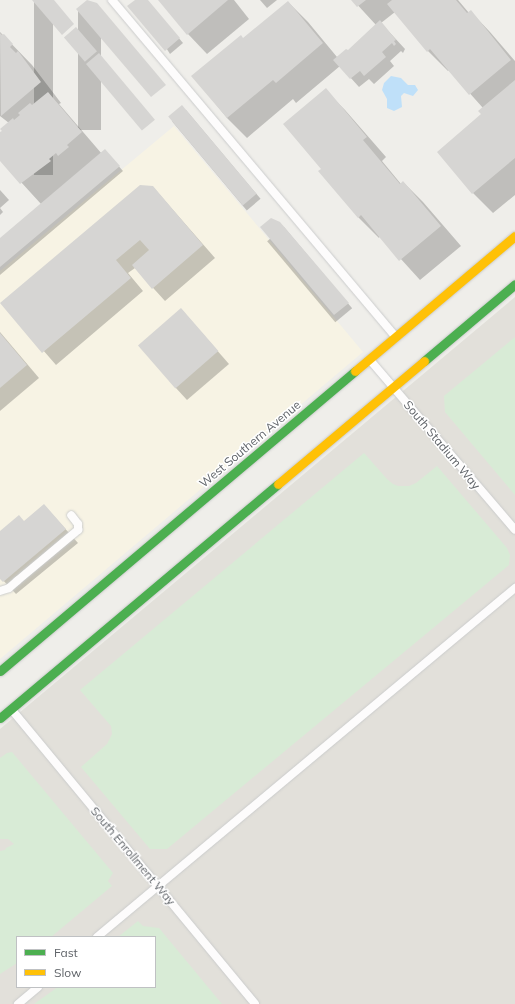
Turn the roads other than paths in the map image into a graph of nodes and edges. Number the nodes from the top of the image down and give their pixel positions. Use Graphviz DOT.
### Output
graph roads {
  1 [pos="112,0"];
  2 [pos="515,236"];
  3 [pos="515,284"];
  4 [pos="396,337"];
  5 [pos="369,359"];
  6 [pos="393,387"];
  7 [pos="71,514"];
  8 [pos="515,530"];
  9 [pos="515,588"];
  10 [pos="0,591"];
  11 [pos="0,671"];
  12 [pos="11,709"];
  13 [pos="0,718"];
  14 [pos="157,886"];
  15 [pos="98,936"];
  16 [pos="37,988"];
  17 [pos="18,1004"];
  18 [pos="255,1004"];
  1 -- 4 [label="lane"];
  2 -- 4 [label="main road, West Southern Avenue"];
  3 -- 6 [label="main road"];
  4 -- 5 [label="main road, West Southern Avenue"];
  5 -- 6 [label="lane, South Stadium Way"];
  5 -- 11 [label="main road, West Southern Avenue"];
  6 -- 8 [label="lane, South Stadium Way"];
  6 -- 12 [label="main road"];
  7 -- 10 [label="lane"];
  9 -- 14 [label="lane"];
  12 -- 13 [label="main road"];
  12 -- 14 [label="lane, South Enrollment Way"];
  14 -- 15 [label="lane"];
  14 -- 18 [label="lane, South Enrollment Way"];
  16 -- 17 [label="lane"];
}
